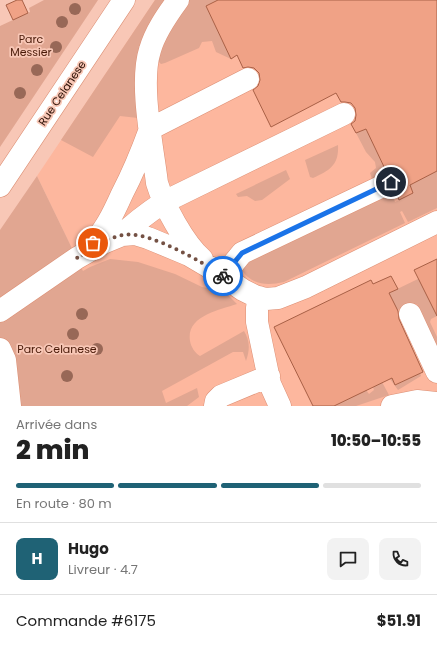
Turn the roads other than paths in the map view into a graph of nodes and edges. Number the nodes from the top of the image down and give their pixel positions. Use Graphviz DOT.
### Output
graph roads {
  1 [pos="124,0"];
  2 [pos="178,0"];
  3 [pos="248,79"];
  4 [pos="344,114"];
  5 [pos="150,129"];
  6 [pos="391,182"];
  7 [pos="0,186"];
  8 [pos="164,202"];
  9 [pos="437,222"];
  10 [pos="122,235"];
  11 [pos="77,258"];
  12 [pos="218,273"];
  13 [pos="259,297"];
  14 [pos="0,311"];
  15 [pos="410,314"];
  16 [pos="0,349"];
  17 [pos="437,372"];
  18 [pos="269,376"];
  19 [pos="437,403"];
  20 [pos="10,406"];
  21 [pos="215,406"];
  22 [pos="280,406"];
  23 [pos="392,406"];
  1 -- 7 [label="street, Rue Celanese"];
  2 -- 5 [label="street"];
  3 -- 5 [label="street"];
  4 -- 8 [label="street"];
  5 -- 8 [label="street"];
  5 -- 11 [label="street"];
  6 -- 12 [label="street"];
  8 -- 10 [label="street"];
  8 -- 12 [label="street"];
  9 -- 13 [label="street"];
  10 -- 11 [label="street"];
  10 -- 12 [label="street"];
  11 -- 14 [label="street"];
  12 -- 13 [label="street"];
  13 -- 18 [label="street"];
  15 -- 17 [label="street"];
  16 -- 20 [label="street"];
  18 -- 21 [label="street"];
  18 -- 22 [label="street"];
  19 -- 23 [label="street"];
}
